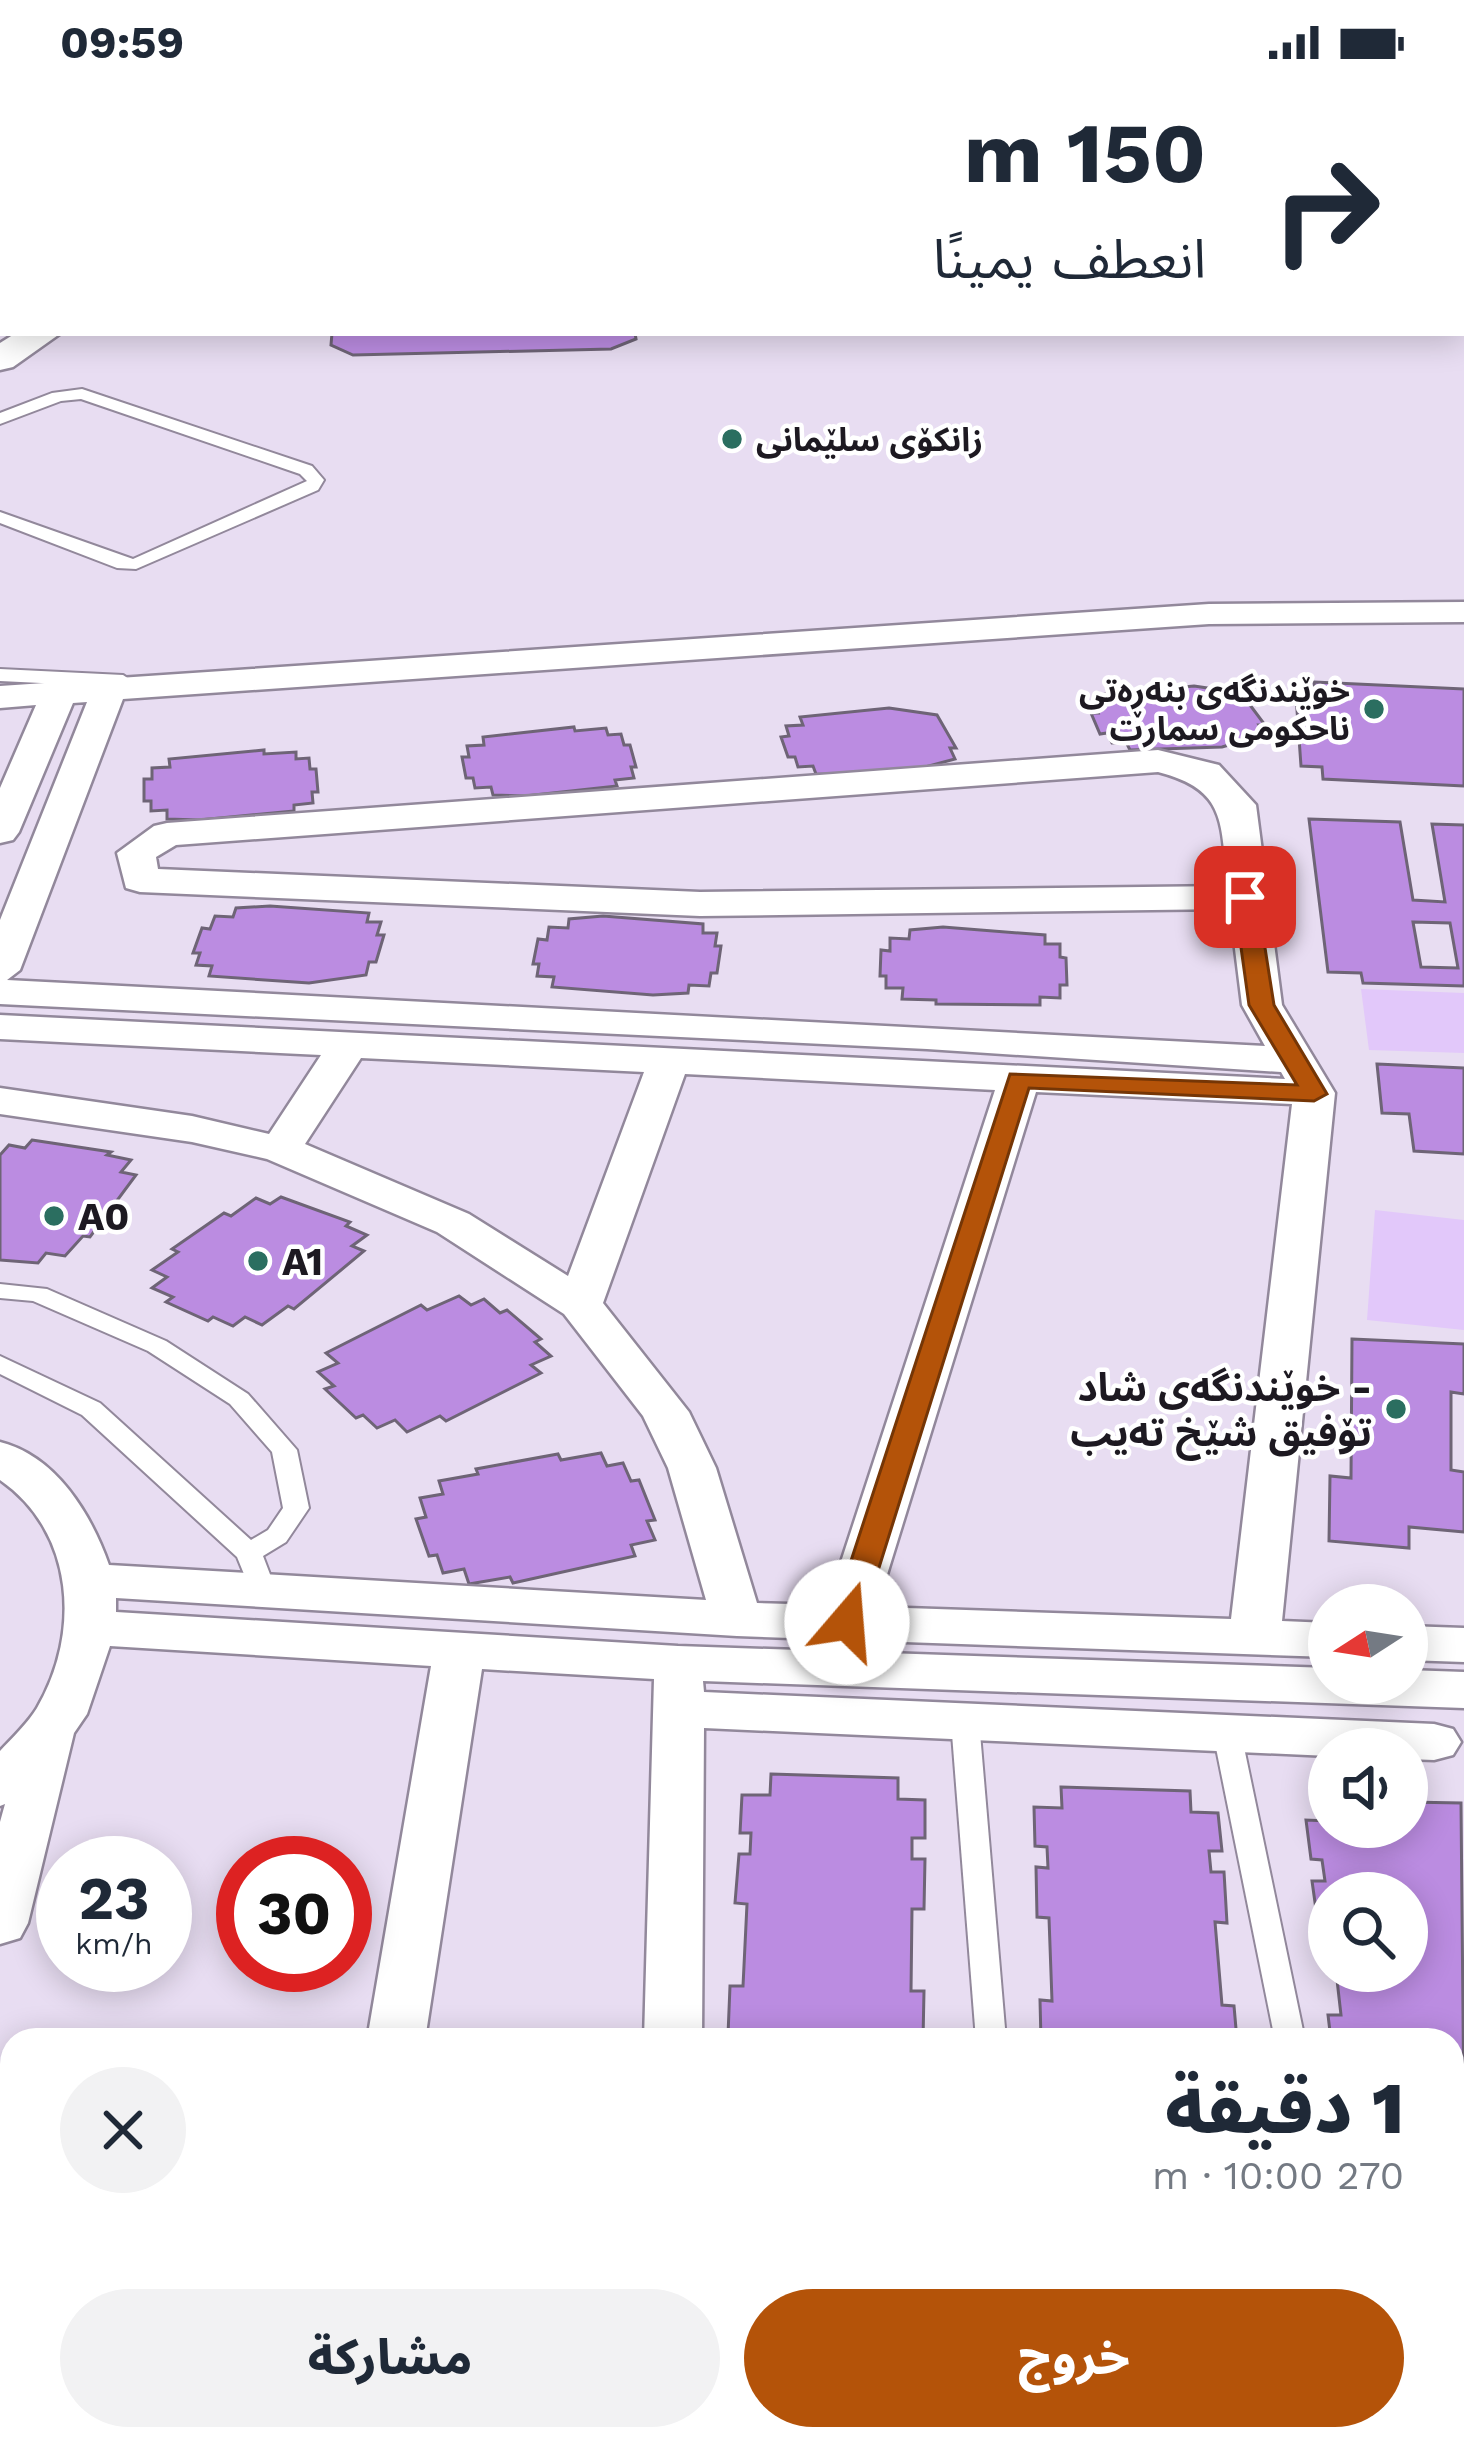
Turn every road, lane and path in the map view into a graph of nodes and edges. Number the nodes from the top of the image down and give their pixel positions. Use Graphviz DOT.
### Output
graph roads {
  1 [pos="37,336"];
  2 [pos="0,359"];
  3 [pos="0,419"];
  4 [pos="0,517"];
  5 [pos="1464,612"];
  6 [pos="0,675"];
  7 [pos="193,684"];
  8 [pos="109,690"];
  9 [pos="58,693"];
  10 [pos="0,698"];
  11 [pos="33,754"];
  12 [pos="84,754"];
  13 [pos="2,821"];
  14 [pos="1245,897"];
  15 [pos="0,970"];
  16 [pos="0,992"];
  17 [pos="0,1027"];
  18 [pos="348,1046"];
  19 [pos="924,1056"];
  20 [pos="668,1064"];
  21 [pos="1304,1077"];
  22 [pos="1019,1079"];
  23 [pos="0,1101"];
  24 [pos="280,1149"];
  25 [pos="0,1291"];
  26 [pos="580,1304"];
  27 [pos="0,1364"];
  28 [pos="0,1457"];
  29 [pos="256,1572"];
  30 [pos="90,1604"];
  31 [pos="737,1618"];
  32 [pos="847,1622"];
  33 [pos="1255,1637"];
  34 [pos="1308,1639"];
  35 [pos="1428,1644"];
  36 [pos="1464,1645"];
  37 [pos="459,1650"];
  38 [pos="678,1686"];
  39 [pos="1464,1690"];
  40 [pos="965,1721"];
  41 [pos="54,1723"];
  42 [pos="1227,1733"];
  43 [pos="1434,1742"];
  44 [pos="0,1787"];
  45 [pos="0,1923"];
  46 [pos="398,2028"];
  47 [pos="673,2028"];
  48 [pos="990,2028"];
  49 [pos="1288,2028"];
  1 -- 2 [label="street"];
  3 -- 4 [label="lane"];
  5 -- 7 [label="street"];
  6 -- 7 [label="lane"];
  7 -- 8 [label="street"];
  8 -- 9 [label="street"];
  8 -- 12 [label="street"];
  9 -- 10 [label="street"];
  9 -- 11 [label="street"];
  11 -- 12 [label="street"];
  11 -- 13 [label="street"];
  12 -- 15 [label="street"];
  14 -- 14 [label="street"];
  14 -- 21 [label="street"];
  16 -- 19 [label="street"];
  17 -- 18 [label="street"];
  18 -- 20 [label="street"];
  18 -- 24 [label="street"];
  19 -- 20 [label="street"];
  19 -- 21 [label="street"];
  19 -- 22 [label="street"];
  20 -- 26 [label="street"];
  21 -- 22 [label="street"];
  21 -- 33 [label="street"];
  22 -- 32 [label="street"];
  23 -- 24 [label="street"];
  24 -- 26 [label="street"];
  25 -- 29 [label="lane"];
  26 -- 31 [label="street"];
  27 -- 29 [label="lane"];
  28 -- 30 [label="street"];
  29 -- 30 [label="street"];
  29 -- 31 [label="street"];
  30 -- 37 [label="street"];
  30 -- 41 [label="street"];
  31 -- 32 [label="street"];
  32 -- 33 [label="street"];
  33 -- 34 [label="street"];
  35 -- 36 [label="street"];
  37 -- 38 [label="street"];
  37 -- 46 [label="street"];
  38 -- 39 [label="street"];
  38 -- 40 [label="street"];
  38 -- 47 [label="street"];
  40 -- 42 [label="street"];
  40 -- 48 [label="lane"];
  41 -- 44 [label="street"];
  41 -- 45 [label="street"];
  42 -- 43 [label="street"];
  42 -- 49 [label="lane"];
}
